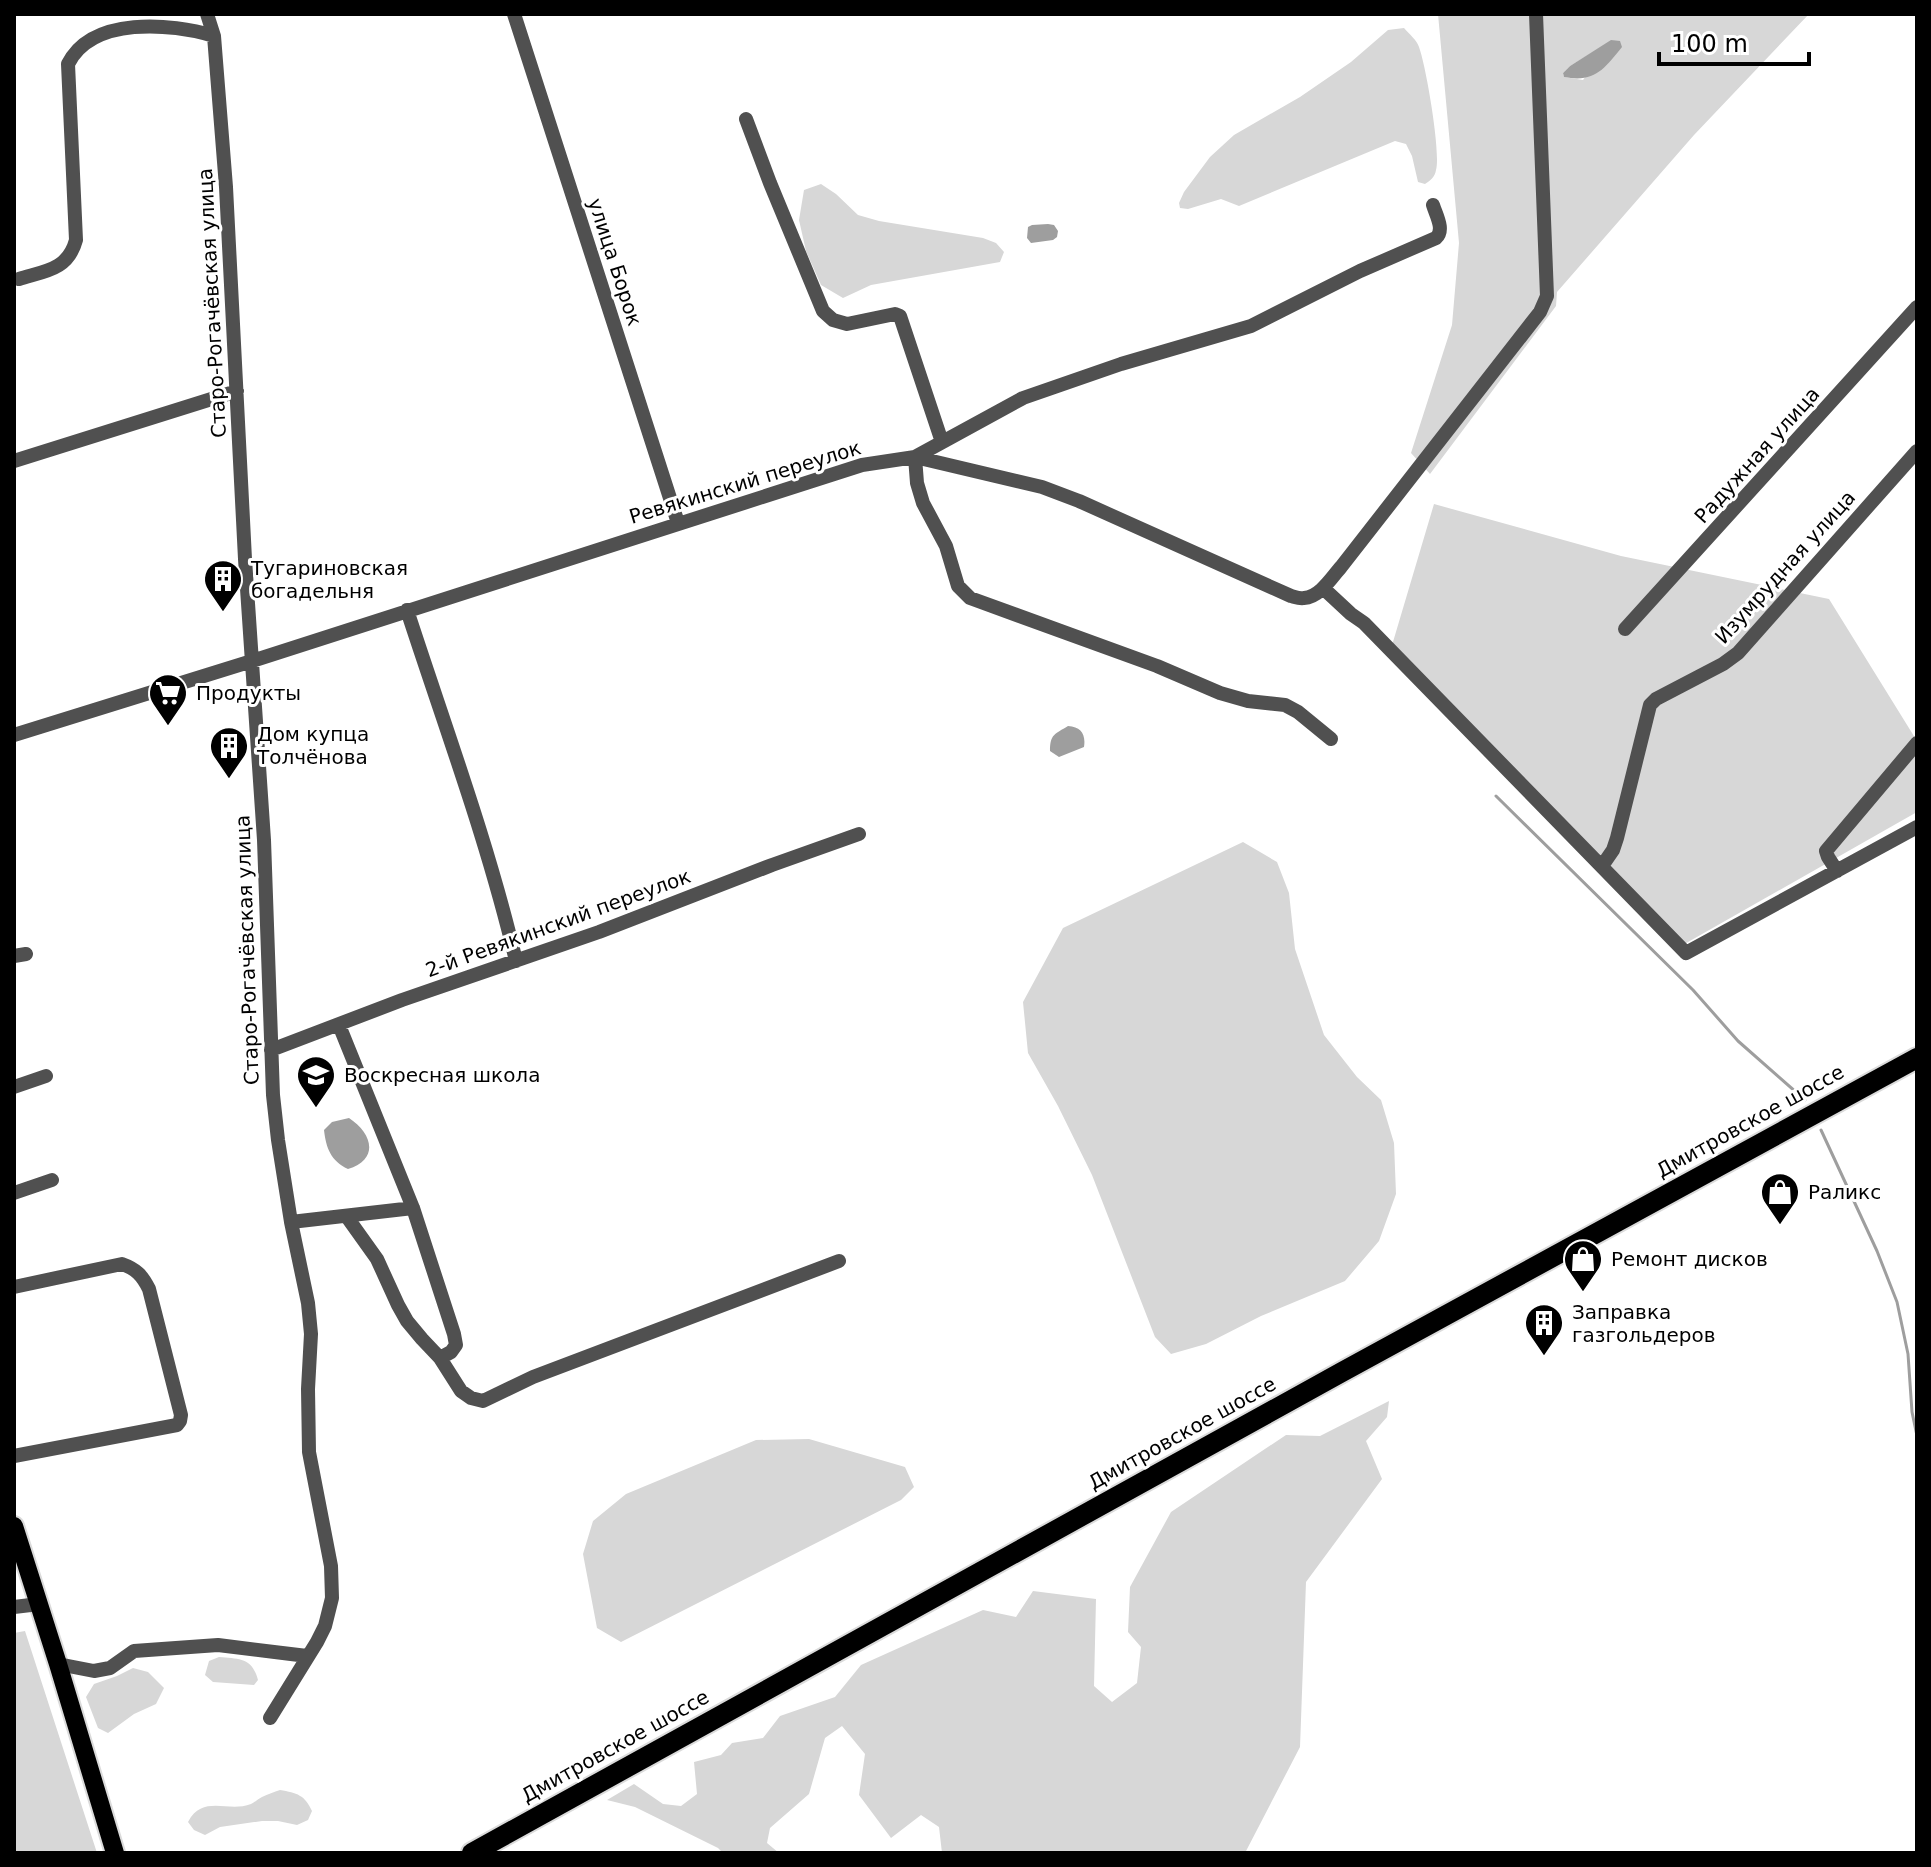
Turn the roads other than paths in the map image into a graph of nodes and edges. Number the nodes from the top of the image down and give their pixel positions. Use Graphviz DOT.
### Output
graph roads {
  1 [pos="514,14"];
  2 [pos="1536,14"];
  3 [pos="207,16"];
  4 [pos="214,36"];
  5 [pos="746,119"];
  6 [pos="1433,205"];
  7 [pos="19,279"];
  8 [pos="1917,307"];
  9 [pos="237,391"];
  10 [pos="942,442"];
  11 [pos="1917,451"];
  12 [pos="915,457"];
  13 [pos="14,461"];
  14 [pos="678,523"];
  15 [pos="1323,588"];
  16 [pos="407,610"];
  17 [pos="1625,629"];
  18 [pos="252,661"];
  19 [pos="14,735"];
  20 [pos="1331,739"];
  21 [pos="1917,743"];
  22 [pos="1917,827"];
  23 [pos="859,834"];
  24 [pos="1602,866"];
  25 [pos="1837,871"];
  26 [pos="516,961"];
  27 [pos="339,1025"];
  28 [pos="271,1050"];
  29 [pos="1917,1058"];
  30 [pos="46,1076"];
  31 [pos="14,1087"];
  32 [pos="52,1180"];
  33 [pos="14,1193"];
  34 [pos="413,1208"];
  35 [pos="347,1217"];
  36 [pos="291,1222"];
  37 [pos="839,1261"];
  38 [pos="14,1287"];
  39 [pos="440,1358"];
  40 [pos="14,1456"];
  41 [pos="14,1526"];
  42 [pos="39,1604"];
  43 [pos="14,1607"];
  44 [pos="307,1656"];
  45 [pos="58,1664"];
  46 [pos="270,1718"];
  47 [pos="115,1853"];
  48 [pos="472,1853"];
  1 -- 14 [label="street, улица Борок"];
  2 -- 15 [label="street"];
  3 -- 4 [label="street, Старо-Рогачёвская улица"];
  4 -- 7 [label="street"];
  4 -- 9 [label="street, Старо-Рогачёвская улица"];
  5 -- 10 [label="street"];
  6 -- 10 [label="street, Ревякинский переулок"];
  8 -- 17 [label="street, Радужная улица"];
  9 -- 13 [label="street"];
  9 -- 18 [label="street, Старо-Рогачёвская улица"];
  10 -- 12 [label="street, Ревякинский переулок"];
  11 -- 24 [label="street, Изумрудная улица"];
  12 -- 14 [label="street, Ревякинский переулок"];
  12 -- 15 [label="street"];
  12 -- 20 [label="street"];
  14 -- 16 [label="street, Ревякинский переулок"];
  15 -- 24 [label="street"];
  16 -- 18 [label="street, Ревякинский переулок"];
  16 -- 26 [label="street"];
  18 -- 19 [label="street, Ревякинский переулок"];
  18 -- 28 [label="street, Старо-Рогачёвская улица"];
  21 -- 25 [label="street"];
  22 -- 25 [label="street"];
  23 -- 26 [label="street, 2-й Ревякинский переулок"];
  24 -- 25 [label="street"];
  26 -- 27 [label="street, 2-й Ревякинский переулок"];
  27 -- 28 [label="street, 2-й Ревякинский переулок"];
  27 -- 34 [label="street"];
  28 -- 36 [label="street, Старо-Рогачёвская улица"];
  29 -- 48 [label="highway, Дмитровское шоссе"];
  30 -- 31 [label="street"];
  32 -- 33 [label="street"];
  34 -- 35 [label="street"];
  34 -- 39 [label="street"];
  35 -- 36 [label="street"];
  35 -- 39 [label="street"];
  36 -- 44 [label="street, Старо-Рогачёвская улица"];
  37 -- 39 [label="street"];
  38 -- 40 [label="street"];
  41 -- 42 [label="main road"];
  42 -- 43 [label="street"];
  42 -- 45 [label="main road"];
  44 -- 45 [label="street"];
  44 -- 46 [label="street, Старо-Рогачёвская улица"];
  45 -- 47 [label="main road"];
}
